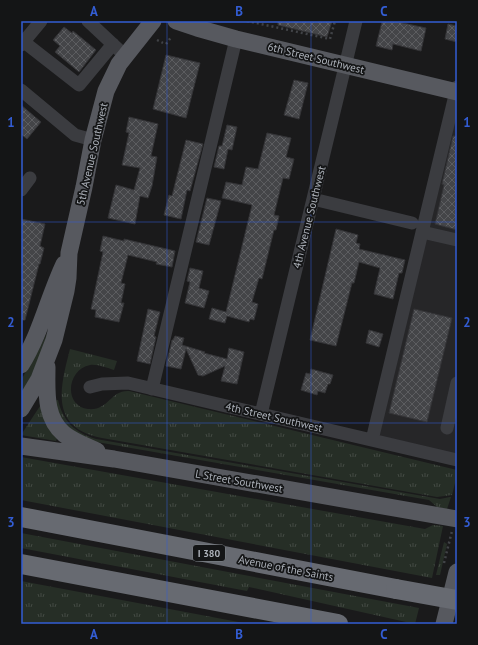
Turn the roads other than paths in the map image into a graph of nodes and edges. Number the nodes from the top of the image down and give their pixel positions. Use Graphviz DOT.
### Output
graph roads {
  1 [pos="41,21"];
  2 [pos="88,21"];
  3 [pos="153,21"];
  4 [pos="356,21"];
  5 [pos="174,28"];
  6 [pos="236,39"];
  7 [pos="22,44"];
  8 [pos="113,44"];
  9 [pos="126,56"];
  10 [pos="346,65"];
  11 [pos="21,90"];
  12 [pos="457,90"];
  13 [pos="93,140"];
  14 [pos="30,178"];
  15 [pos="21,190"];
  16 [pos="313,199"];
  17 [pos="412,223"];
  18 [pos="422,232"];
  19 [pos="457,240"];
  20 [pos="69,253"];
  21 [pos="47,361"];
  22 [pos="21,365"];
  23 [pos="457,383"];
  24 [pos="90,386"];
  25 [pos="152,389"];
  26 [pos="21,409"];
  27 [pos="261,414"];
  28 [pos="447,428"];
  29 [pos="372,440"];
  30 [pos="21,446"];
  31 [pos="114,460"];
  32 [pos="457,460"];
  33 [pos="21,517"];
  34 [pos="457,519"];
  35 [pos="21,564"];
  36 [pos="457,572"];
  37 [pos="457,600"];
  38 [pos="338,624"];
  39 [pos="444,624"];
  1 -- 7 [label="street"];
  2 -- 8 [label="street"];
  3 -- 9 [label="main road, 5th Avenue Southwest"];
  4 -- 10 [label="street, 4th Avenue Southwest"];
  5 -- 6 [label="main road, 6th Street Southwest"];
  6 -- 10 [label="main road, 6th Street Southwest"];
  6 -- 25 [label="street"];
  7 -- 8 [label="street"];
  8 -- 9 [label="street"];
  9 -- 13 [label="main road, 5th Avenue Southwest"];
  10 -- 12 [label="main road, 6th Street Southwest"];
  10 -- 16 [label="street, 4th Avenue Southwest"];
  11 -- 13 [label="street"];
  12 -- 18 [label="street"];
  13 -- 20 [label="main road, 5th Avenue Southwest"];
  14 -- 15 [label="street"];
  16 -- 17 [label="street"];
  16 -- 27 [label="street, 4th Avenue Southwest"];
  18 -- 19 [label="street"];
  18 -- 29 [label="street"];
  20 -- 21 [label="main road, 5th Avenue Southwest"];
  20 -- 22 [label="main road, 5th Avenue Southwest"];
  21 -- 26 [label="main road, 5th Avenue Southwest"];
  21 -- 31 [label="main road"];
  23 -- 28 [label="street"];
  24 -- 25 [label="street, 4th Street Southwest"];
  25 -- 27 [label="street, 4th Street Southwest"];
  27 -- 29 [label="street, 4th Street Southwest"];
  29 -- 32 [label="street, 4th Street Southwest"];
  30 -- 31 [label="main road, L Street Southwest"];
  31 -- 34 [label="main road, L Street Southwest"];
  33 -- 37 [label="highway, Avenue of the Saints / I 380, bridge"];
  35 -- 38 [label="highway"];
  36 -- 39 [label="main road"];
}
